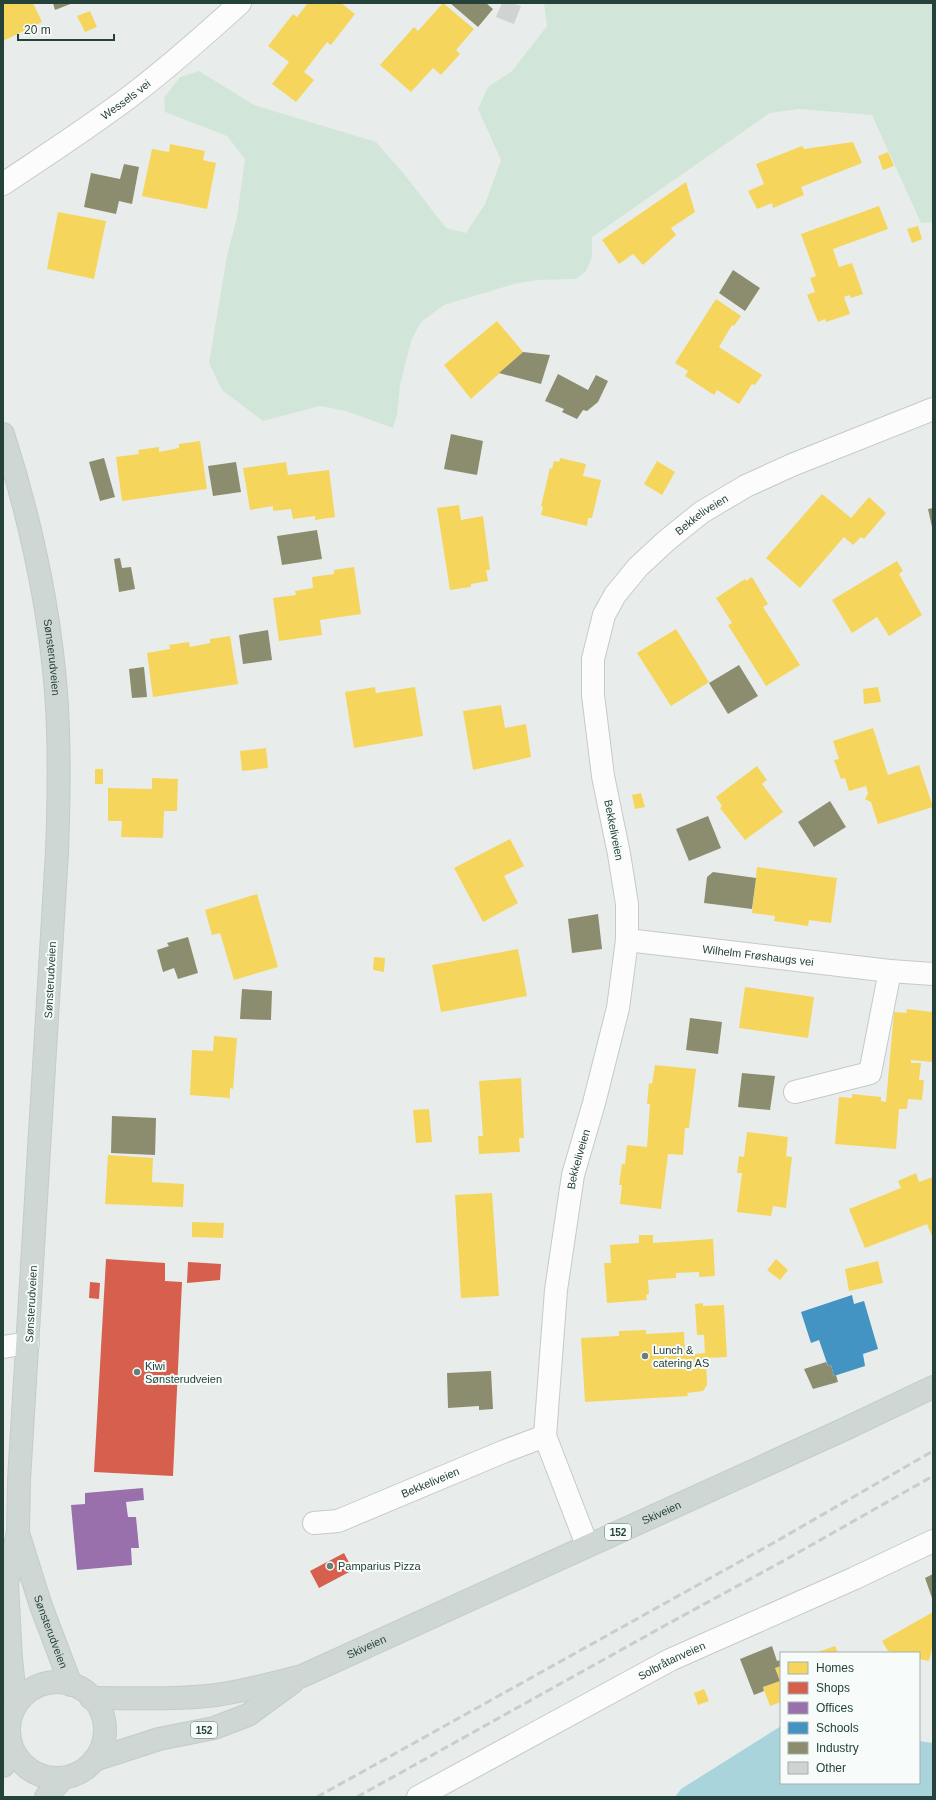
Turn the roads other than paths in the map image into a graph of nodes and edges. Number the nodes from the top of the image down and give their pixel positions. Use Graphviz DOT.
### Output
graph roads {
  1 [pos="240,3"];
  2 [pos="3,184"];
  3 [pos="933,409"];
  4 [pos="3,434"];
  5 [pos="627,940"];
  6 [pos="890,971"];
  7 [pos="933,974"];
  8 [pos="795,1092"];
  9 [pos="28,1343"];
  10 [pos="3,1347"];
  11 [pos="933,1387"];
  12 [pos="545,1436"];
  13 [pos="314,1523"];
  14 [pos="18,1532"];
  15 [pos="933,1541"];
  16 [pos="587,1545"];
  17 [pos="302,1676"];
  18 [pos="71,1685"];
  19 [pos="91,1698"];
  20 [pos="16,1704"];
  21 [pos="11,1746"];
  22 [pos="94,1760"];
  23 [pos="3,1766"];
  24 [pos="63,1778"];
  25 [pos="46,1797"];
  26 [pos="418,1797"];
  1 -- 2 [label="street, Wessels vei"];
  3 -- 5 [label="street, Bekkeliveien"];
  4 -- 9 [label="main road, Sønsterudveien"];
  5 -- 6 [label="street, Wilhelm Frøshaugs vei"];
  5 -- 12 [label="street, Bekkeliveien"];
  6 -- 7 [label="street, Wilhelm Frøshaugs vei"];
  6 -- 8 [label="street"];
  9 -- 10 [label="street"];
  9 -- 14 [label="main road, Sønsterudveien"];
  11 -- 16 [label="main road, Skiveien / 152"];
  12 -- 13 [label="street, Bekkeliveien"];
  12 -- 16 [label="street, Bekkeliveien"];
  14 -- 18 [label="main road, Sønsterudveien"];
  14 -- 20 [label="main road, Sønsterudveien"];
  15 -- 26 [label="street, Solbråtanveien"];
  16 -- 17 [label="main road, Skiveien / 152"];
  17 -- 19 [label="main road, Skiveien / 152"];
  17 -- 22 [label="main road, Skiveien / 152"];
  18 -- 19 [label="main road, 152"];
  18 -- 20 [label="main road, 152"];
  19 -- 22 [label="main road, 152"];
  20 -- 21 [label="main road, 152"];
  21 -- 23 [label="main road, 152"];
  21 -- 24 [label="main road, 152"];
  22 -- 24 [label="main road, 152"];
  24 -- 25 [label="main road, 152"];
}
